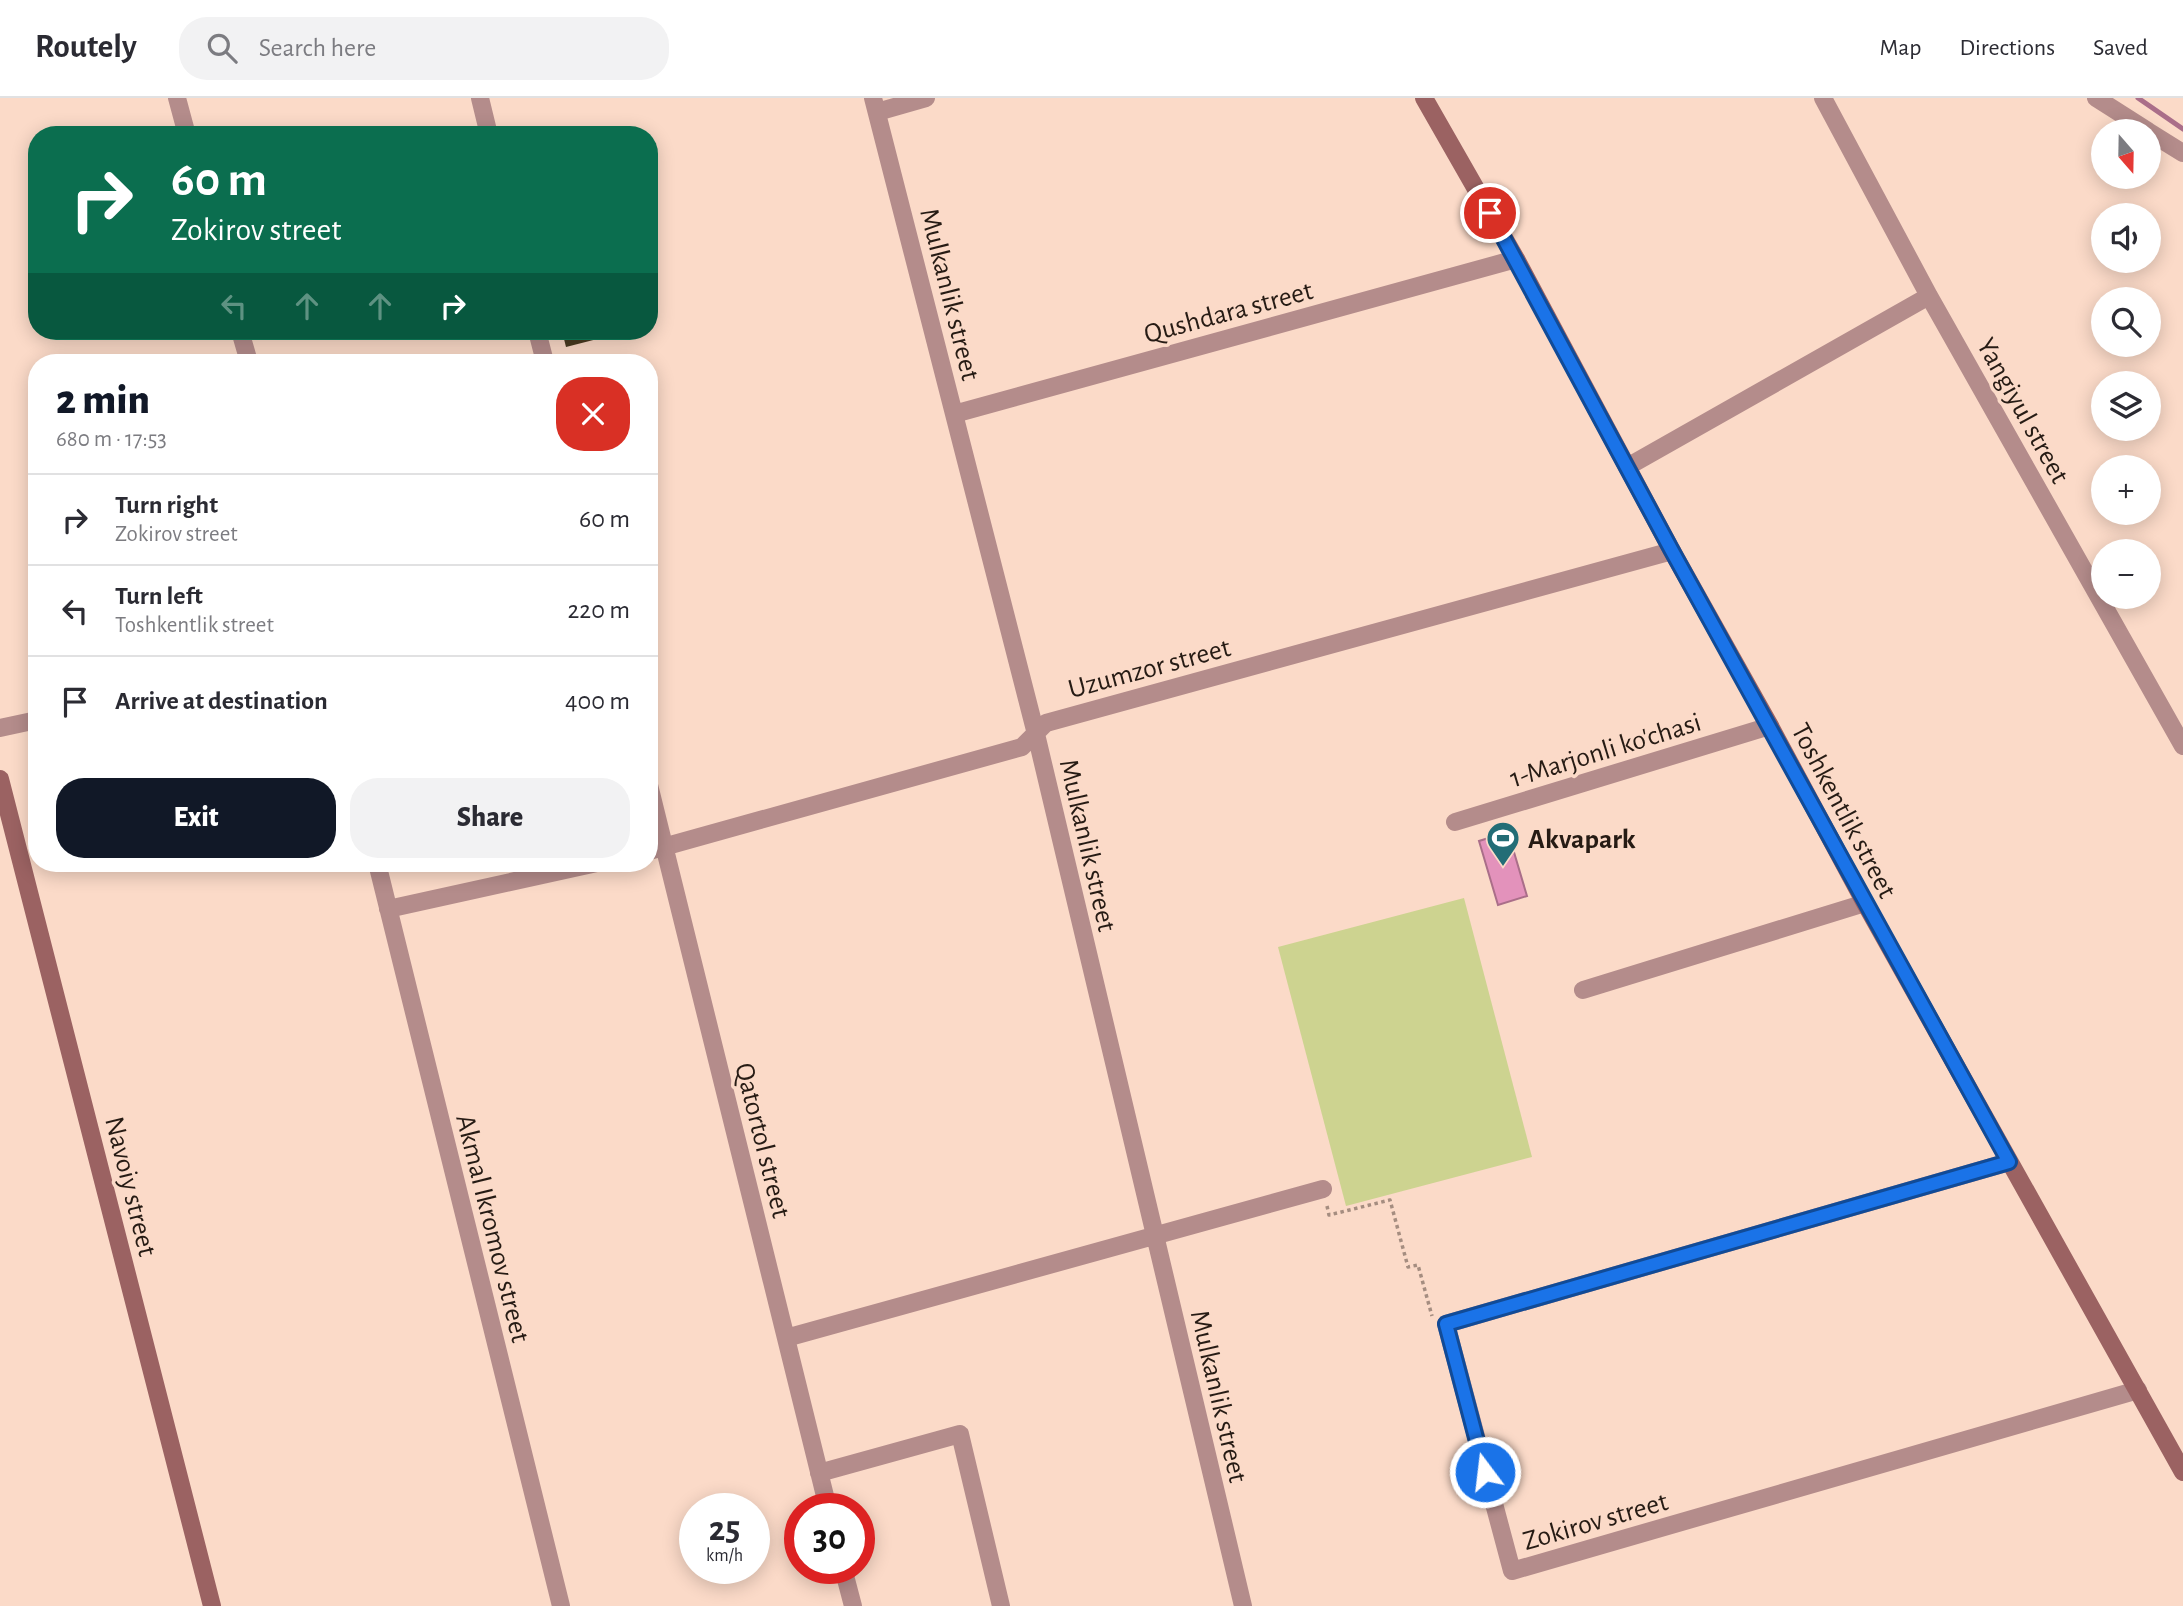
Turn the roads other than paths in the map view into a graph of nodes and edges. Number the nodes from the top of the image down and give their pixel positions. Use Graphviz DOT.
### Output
graph roads {
  1 [pos="177,98"];
  2 [pos="480,98"];
  3 [pos="926,98"];
  4 [pos="1424,98"];
  5 [pos="1823,98"];
  6 [pos="2096,98"];
  7 [pos="875,105"];
  8 [pos="2130,119"];
  9 [pos="185,126"];
  10 [pos="487,126"];
  11 [pos="2161,139"];
  12 [pos="2183,153"];
  13 [pos="1516,259"];
  14 [pos="1929,296"];
  15 [pos="954,414"];
  16 [pos="1627,467"];
  17 [pos="1672,551"];
  18 [pos="28,722"];
  19 [pos="1770,726"];
  20 [pos="0,728"];
  21 [pos="1036,734"];
  22 [pos="2183,746"];
  23 [pos="0,779"];
  24 [pos="1455,822"];
  25 [pos="658,850"];
  26 [pos="658,854"];
  27 [pos="379,872"];
  28 [pos="556,872"];
  29 [pos="1865,903"];
  30 [pos="388,909"];
  31 [pos="1583,990"];
  32 [pos="2009,1162"];
  33 [pos="1323,1189"];
  34 [pos="1155,1234"];
  35 [pos="786,1338"];
  36 [pos="2138,1390"];
  37 [pos="2183,1472"];
  38 [pos="819,1473"];
  39 [pos="824,1493"];
  40 [pos="847,1584"];
  41 [pos="212,1606"];
  42 [pos="561,1606"];
  43 [pos="853,1606"];
  44 [pos="1000,1606"];
  45 [pos="1243,1606"];
  1 -- 9 [label="street"];
  2 -- 10 [label="street"];
  3 -- 7 [label="street"];
  4 -- 13 [label="main road, Toshkentlik street"];
  5 -- 14 [label="street, Yangiyul street"];
  6 -- 8 [label="street"];
  7 -- 15 [label="street, Mulkanlik street"];
  11 -- 12 [label="street"];
  13 -- 15 [label="street, Qushdara street"];
  13 -- 16 [label="main road, Toshkentlik street"];
  14 -- 16 [label="street"];
  14 -- 22 [label="street, Yangiyul street"];
  15 -- 21 [label="street, Mulkanlik street"];
  16 -- 17 [label="main road, Toshkentlik street"];
  17 -- 19 [label="main road, Toshkentlik street"];
  17 -- 21 [label="street, Uzumzor street"];
  18 -- 20 [label="street"];
  19 -- 24 [label="street, 1-Marjonli ko'chasi"];
  19 -- 29 [label="main road, Toshkentlik street"];
  21 -- 25 [label="street, Uzumzor street"];
  21 -- 34 [label="street, Mulkanlik street"];
  23 -- 41 [label="main road, Navoiy street"];
  26 -- 35 [label="street, Qatortol street"];
  27 -- 30 [label="street, Akmal Ikromov street"];
  28 -- 30 [label="street"];
  29 -- 31 [label="street"];
  29 -- 32 [label="main road, Toshkentlik street"];
  30 -- 42 [label="street, Akmal Ikromov street"];
  32 -- 36 [label="main road, Toshkentlik street"];
  32 -- 36 [label="street, Zokirov street"];
  33 -- 34 [label="street"];
  34 -- 35 [label="street"];
  34 -- 45 [label="street, Mulkanlik street"];
  35 -- 38 [label="street, Qatortol street"];
  36 -- 37 [label="main road, Toshkentlik street"];
  38 -- 39 [label="street, Qatortol street"];
  38 -- 44 [label="street"];
  40 -- 43 [label="street"];
}
